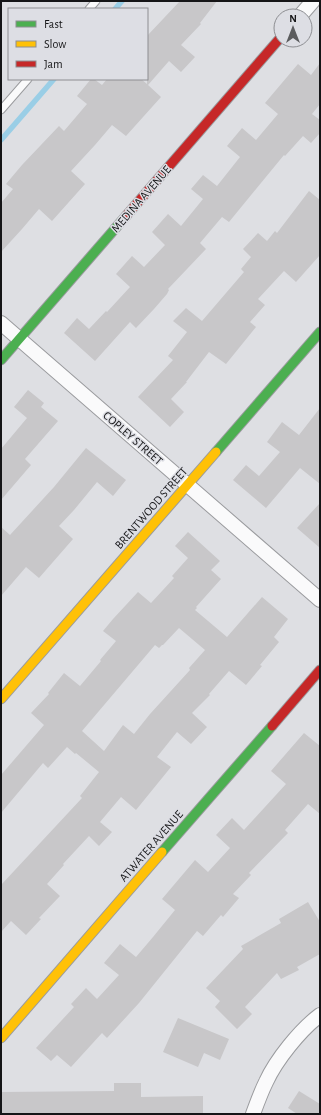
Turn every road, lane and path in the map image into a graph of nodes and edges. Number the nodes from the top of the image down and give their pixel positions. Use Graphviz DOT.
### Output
graph roads {
  1 [pos="273,46"];
  2 [pos="27,80"];
  3 [pos="1,110"];
  4 [pos="1,323"];
  5 [pos="320,332"];
  6 [pos="19,339"];
  7 [pos="1,360"];
  8 [pos="187,484"];
  9 [pos="320,600"];
  10 [pos="320,670"];
  11 [pos="1,699"];
  12 [pos="320,1015"];
  13 [pos="1,1038"];
  14 [pos="253,1114"];
  1 -- 6 [label="street, MEDINA AVENUE"];
  2 -- 3 [label="lane"];
  4 -- 6 [label="street, COPLEY STREET"];
  5 -- 8 [label="street, BRENTWOOD STREET"];
  6 -- 7 [label="street, MEDINA AVENUE"];
  6 -- 8 [label="street, COPLEY STREET"];
  8 -- 9 [label="street, COPLEY STREET"];
  8 -- 11 [label="street, BRENTWOOD STREET"];
  10 -- 13 [label="street, ATWATER AVENUE"];
  12 -- 14 [label="street"];
}
